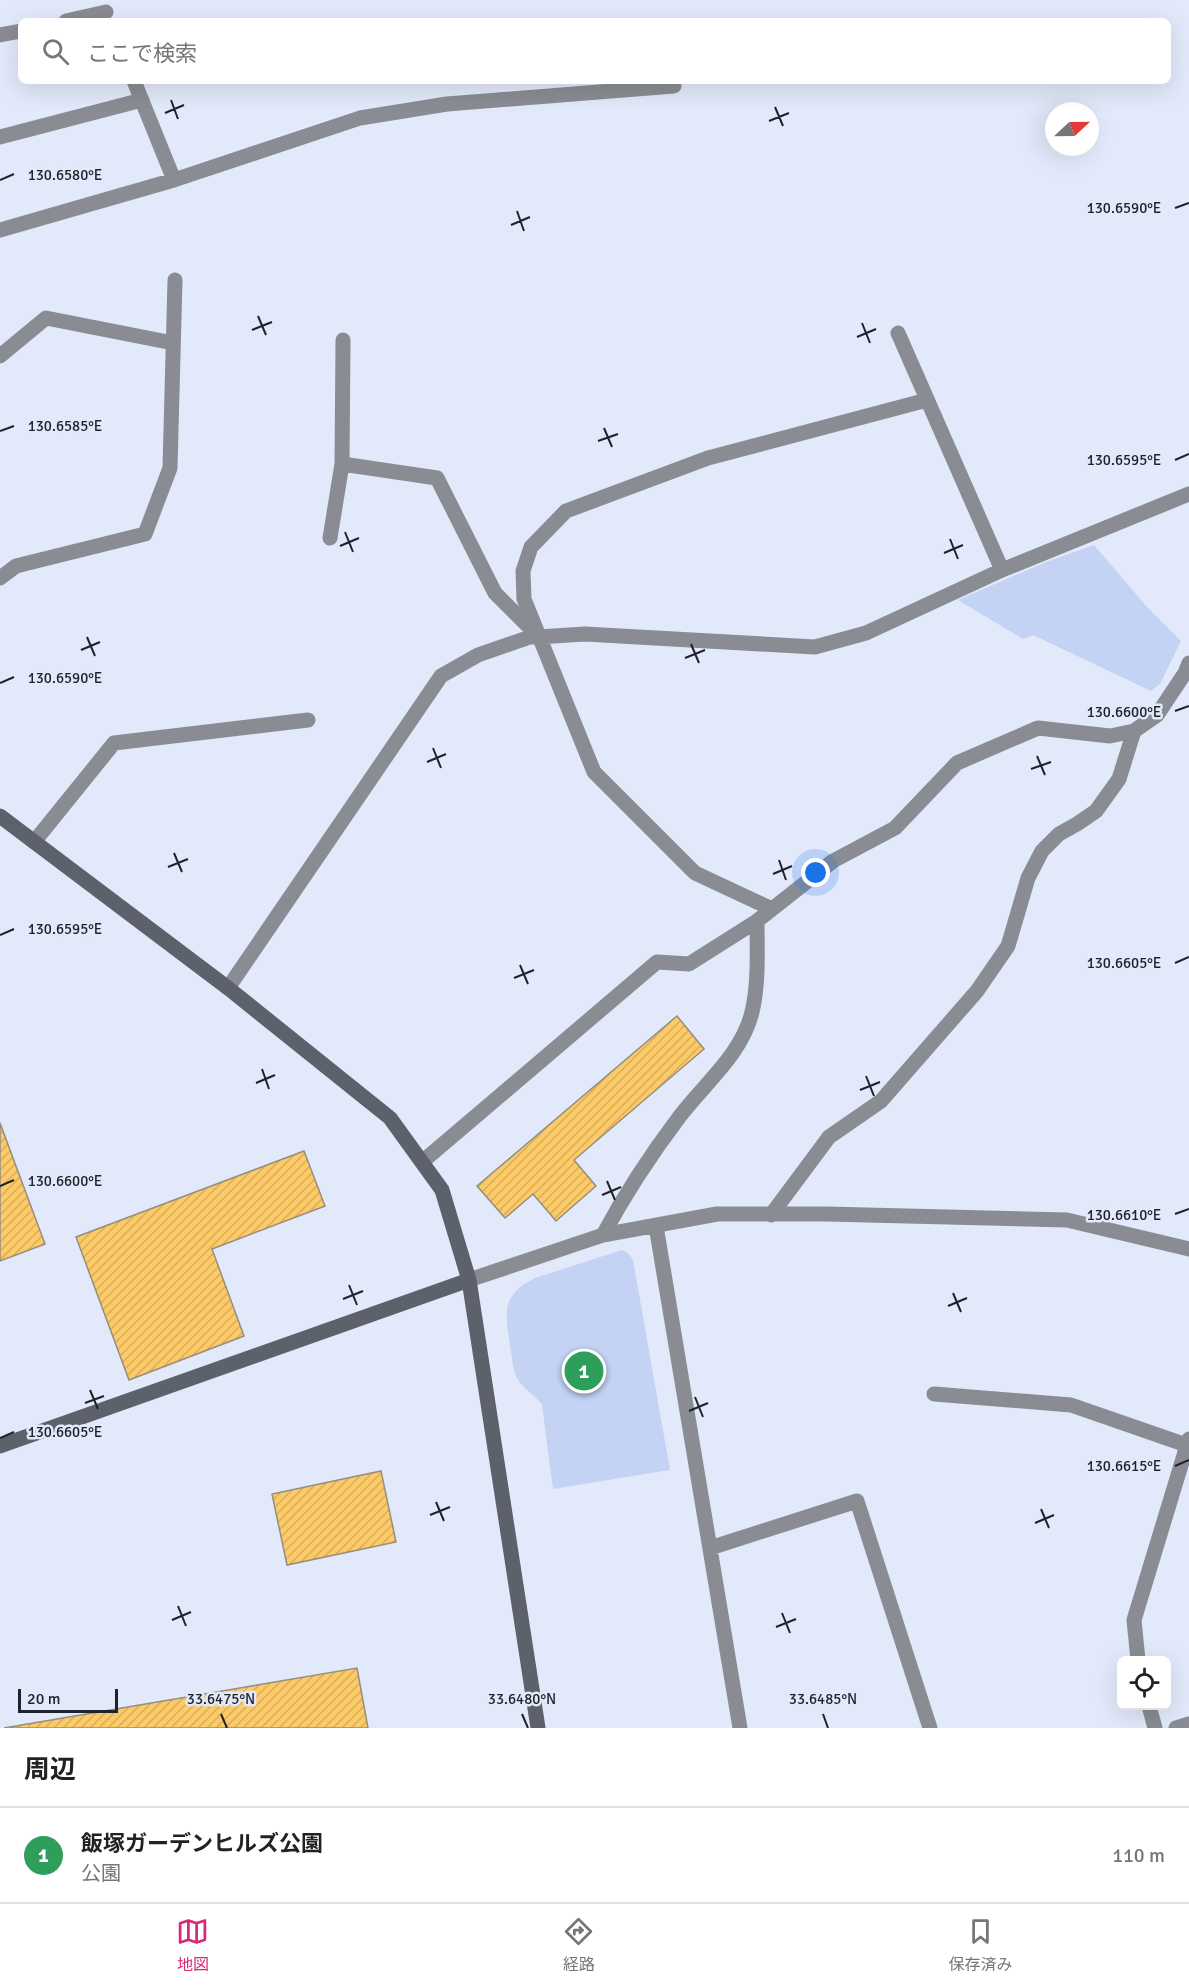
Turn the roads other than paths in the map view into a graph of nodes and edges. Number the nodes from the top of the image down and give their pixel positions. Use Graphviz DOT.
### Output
graph roads {
  1 [pos="105,11"];
  2 [pos="78,18"];
  3 [pos="18,32"];
  4 [pos="0,35"];
  5 [pos="135,84"];
  6 [pos="674,86"];
  7 [pos="142,100"];
  8 [pos="0,137"];
  9 [pos="174,180"];
  10 [pos="0,230"];
  11 [pos="175,280"];
  12 [pos="898,333"];
  13 [pos="344,340"];
  14 [pos="173,343"];
  15 [pos="0,356"];
  16 [pos="927,400"];
  17 [pos="342,464"];
  18 [pos="1189,494"];
  19 [pos="330,538"];
  20 [pos="1002,570"];
  21 [pos="0,578"];
  22 [pos="538,636"];
  23 [pos="1188,670"];
  24 [pos="308,720"];
  25 [pos="1134,731"];
  26 [pos="0,816"];
  27 [pos="34,842"];
  28 [pos="772,909"];
  29 [pos="757,921"];
  30 [pos="228,988"];
  31 [pos="422,1162"];
  32 [pos="771,1215"];
  33 [pos="656,1226"];
  34 [pos="603,1235"];
  35 [pos="1189,1249"];
  36 [pos="469,1280"];
  37 [pos="934,1394"];
  38 [pos="1188,1444"];
  39 [pos="0,1446"];
  40 [pos="710,1548"];
  41 [pos="1138,1656"];
  42 [pos="1150,1710"];
  43 [pos="1189,1724"];
  44 [pos="538,1728"];
  45 [pos="740,1728"];
  46 [pos="930,1728"];
  47 [pos="1155,1728"];
  48 [pos="1176,1728"];
  1 -- 2 [label="street"];
  3 -- 4 [label="street"];
  5 -- 7 [label="street"];
  6 -- 9 [label="street"];
  7 -- 8 [label="street"];
  7 -- 9 [label="street"];
  9 -- 10 [label="street"];
  11 -- 14 [label="street"];
  12 -- 16 [label="street"];
  13 -- 17 [label="street"];
  14 -- 15 [label="street"];
  14 -- 21 [label="street"];
  16 -- 20 [label="street"];
  16 -- 22 [label="street"];
  17 -- 19 [label="street"];
  17 -- 22 [label="street"];
  18 -- 20 [label="street"];
  20 -- 22 [label="street"];
  22 -- 28 [label="street"];
  22 -- 30 [label="street"];
  23 -- 25 [label="street"];
  24 -- 27 [label="street"];
  25 -- 28 [label="street"];
  25 -- 32 [label="street"];
  26 -- 27 [label="street"];
  27 -- 30 [label="street"];
  28 -- 29 [label="street"];
  29 -- 31 [label="street"];
  29 -- 34 [label="street"];
  30 -- 31 [label="street"];
  31 -- 36 [label="street"];
  32 -- 33 [label="street"];
  32 -- 35 [label="street"];
  33 -- 34 [label="street"];
  33 -- 40 [label="street"];
  34 -- 36 [label="street"];
  36 -- 39 [label="street"];
  36 -- 44 [label="street"];
  37 -- 38 [label="street"];
  38 -- 41 [label="street"];
  40 -- 45 [label="street"];
  40 -- 46 [label="street"];
  42 -- 47 [label="street"];
  43 -- 48 [label="street"];
}
